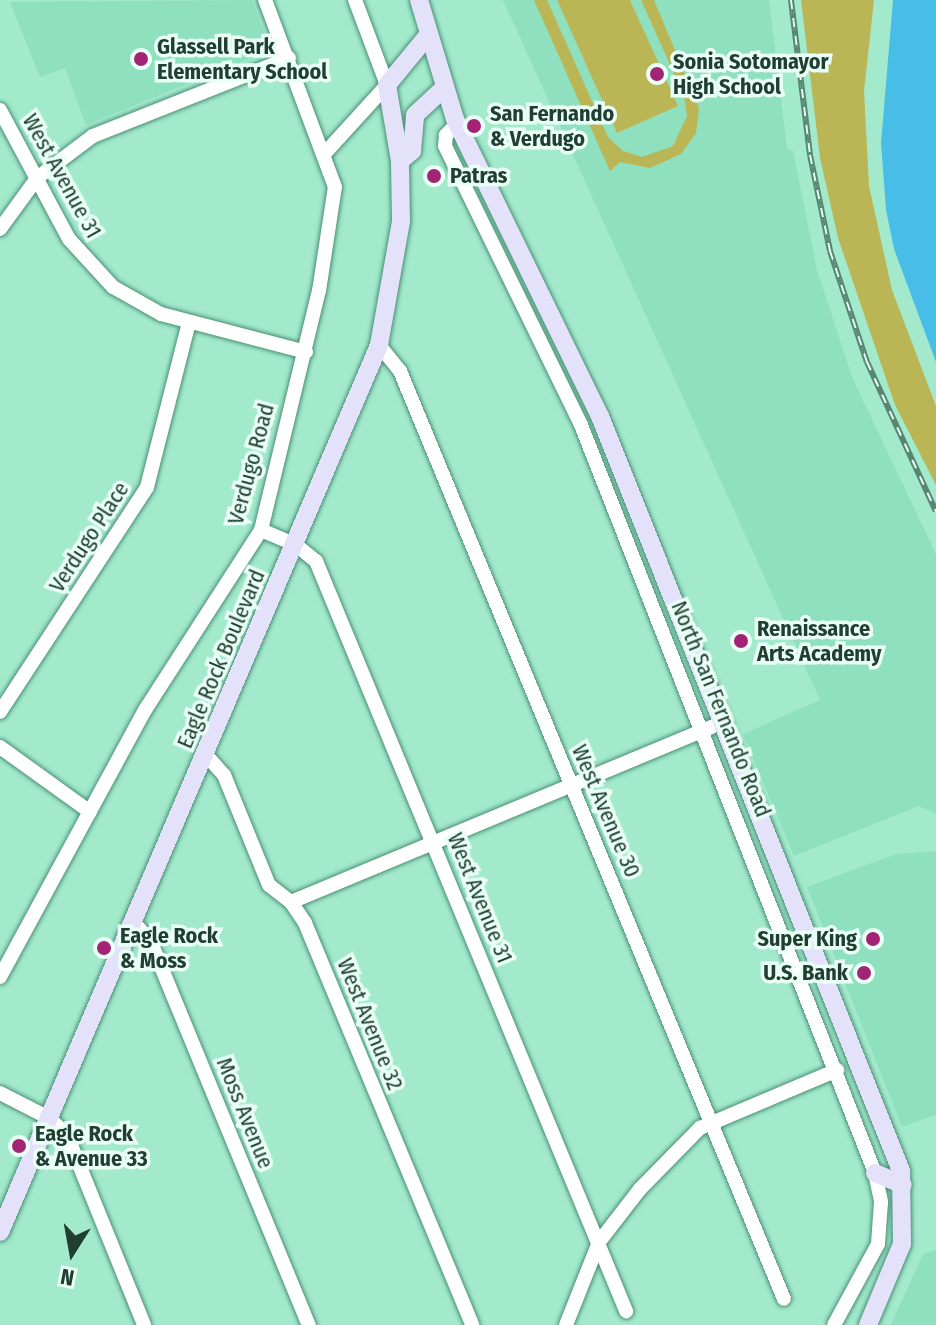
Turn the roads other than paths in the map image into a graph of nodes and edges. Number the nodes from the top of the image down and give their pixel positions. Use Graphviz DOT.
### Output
graph roads {
  1 [pos="265,0"];
  2 [pos="355,0"];
  3 [pos="419,0"];
  4 [pos="429,34"];
  5 [pos="289,58"];
  6 [pos="387,85"];
  7 [pos="444,88"];
  8 [pos="423,107"];
  9 [pos="0,110"];
  10 [pos="456,122"];
  11 [pos="326,152"];
  12 [pos="400,161"];
  13 [pos="37,178"];
  14 [pos="0,229"];
  15 [pos="189,322"];
  16 [pos="379,345"];
  17 [pos="306,352"];
  18 [pos="261,530"];
  19 [pos="296,545"];
  20 [pos="0,712"];
  21 [pos="724,723"];
  22 [pos="704,730"];
  23 [pos="0,747"];
  24 [pos="206,755"];
  25 [pos="571,784"];
  26 [pos="90,812"];
  27 [pos="433,842"];
  28 [pos="291,902"];
  29 [pos="134,923"];
  30 [pos="0,977"];
  31 [pos="837,1070"];
  32 [pos="0,1093"];
  33 [pos="49,1118"];
  34 [pos="710,1122"];
  35 [pos="875,1173"];
  36 [pos="903,1185"];
  37 [pos="0,1232"];
  38 [pos="599,1242"];
  39 [pos="784,1299"];
  40 [pos="626,1311"];
  41 [pos="144,1325"];
  42 [pos="309,1325"];
  43 [pos="472,1325"];
  44 [pos="566,1325"];
  45 [pos="834,1325"];
  46 [pos="868,1325"];
  1 -- 5 [label="street"];
  2 -- 6 [label="street"];
  3 -- 4 [label="main road, North San Fernando Road"];
  4 -- 6 [label="main road"];
  4 -- 7 [label="main road, North San Fernando Road"];
  5 -- 11 [label="street"];
  5 -- 13 [label="street"];
  6 -- 11 [label="street"];
  6 -- 12 [label="main road, Eagle Rock Boulevard"];
  7 -- 8 [label="main road"];
  7 -- 10 [label="main road, North San Fernando Road"];
  8 -- 10 [label="main road"];
  8 -- 12 [label="main road"];
  9 -- 13 [label="street, West Avenue 31"];
  10 -- 21 [label="main road, North San Fernando Road"];
  10 -- 22 [label="street, North San Fernando Road"];
  11 -- 17 [label="street, Verdugo Road"];
  12 -- 16 [label="main road, Eagle Rock Boulevard"];
  13 -- 14 [label="street"];
  13 -- 15 [label="street, West Avenue 31"];
  15 -- 17 [label="street, West Avenue 31"];
  15 -- 20 [label="street, Verdugo Place"];
  16 -- 19 [label="main road, Eagle Rock Boulevard"];
  16 -- 25 [label="street, West Avenue 30"];
  17 -- 18 [label="street, Verdugo Road"];
  18 -- 19 [label="street, West Avenue 31"];
  18 -- 26 [label="street, Verdugo Road"];
  19 -- 24 [label="main road, Eagle Rock Boulevard"];
  19 -- 27 [label="street, West Avenue 31"];
  21 -- 22 [label="street"];
  21 -- 36 [label="main road, North San Fernando Road"];
  22 -- 25 [label="street"];
  22 -- 31 [label="street, North San Fernando Road"];
  23 -- 26 [label="street"];
  24 -- 28 [label="street, West Avenue 32"];
  24 -- 29 [label="main road, Eagle Rock Boulevard"];
  25 -- 27 [label="street"];
  25 -- 34 [label="street, West Avenue 30"];
  26 -- 30 [label="street, Verdugo Road"];
  27 -- 28 [label="street"];
  27 -- 38 [label="street, West Avenue 31"];
  28 -- 43 [label="street, West Avenue 32"];
  29 -- 33 [label="main road, Eagle Rock Boulevard"];
  29 -- 42 [label="street, Moss Avenue"];
  31 -- 34 [label="street"];
  31 -- 35 [label="street, North San Fernando Road"];
  32 -- 33 [label="street"];
  33 -- 37 [label="main road, Eagle Rock Boulevard"];
  33 -- 41 [label="street"];
  34 -- 38 [label="street"];
  34 -- 39 [label="street, West Avenue 30"];
  35 -- 36 [label="main road"];
  35 -- 45 [label="street, North San Fernando Road"];
  36 -- 46 [label="main road, North San Fernando Road"];
  38 -- 40 [label="street, West Avenue 31"];
  38 -- 44 [label="street"];
}
